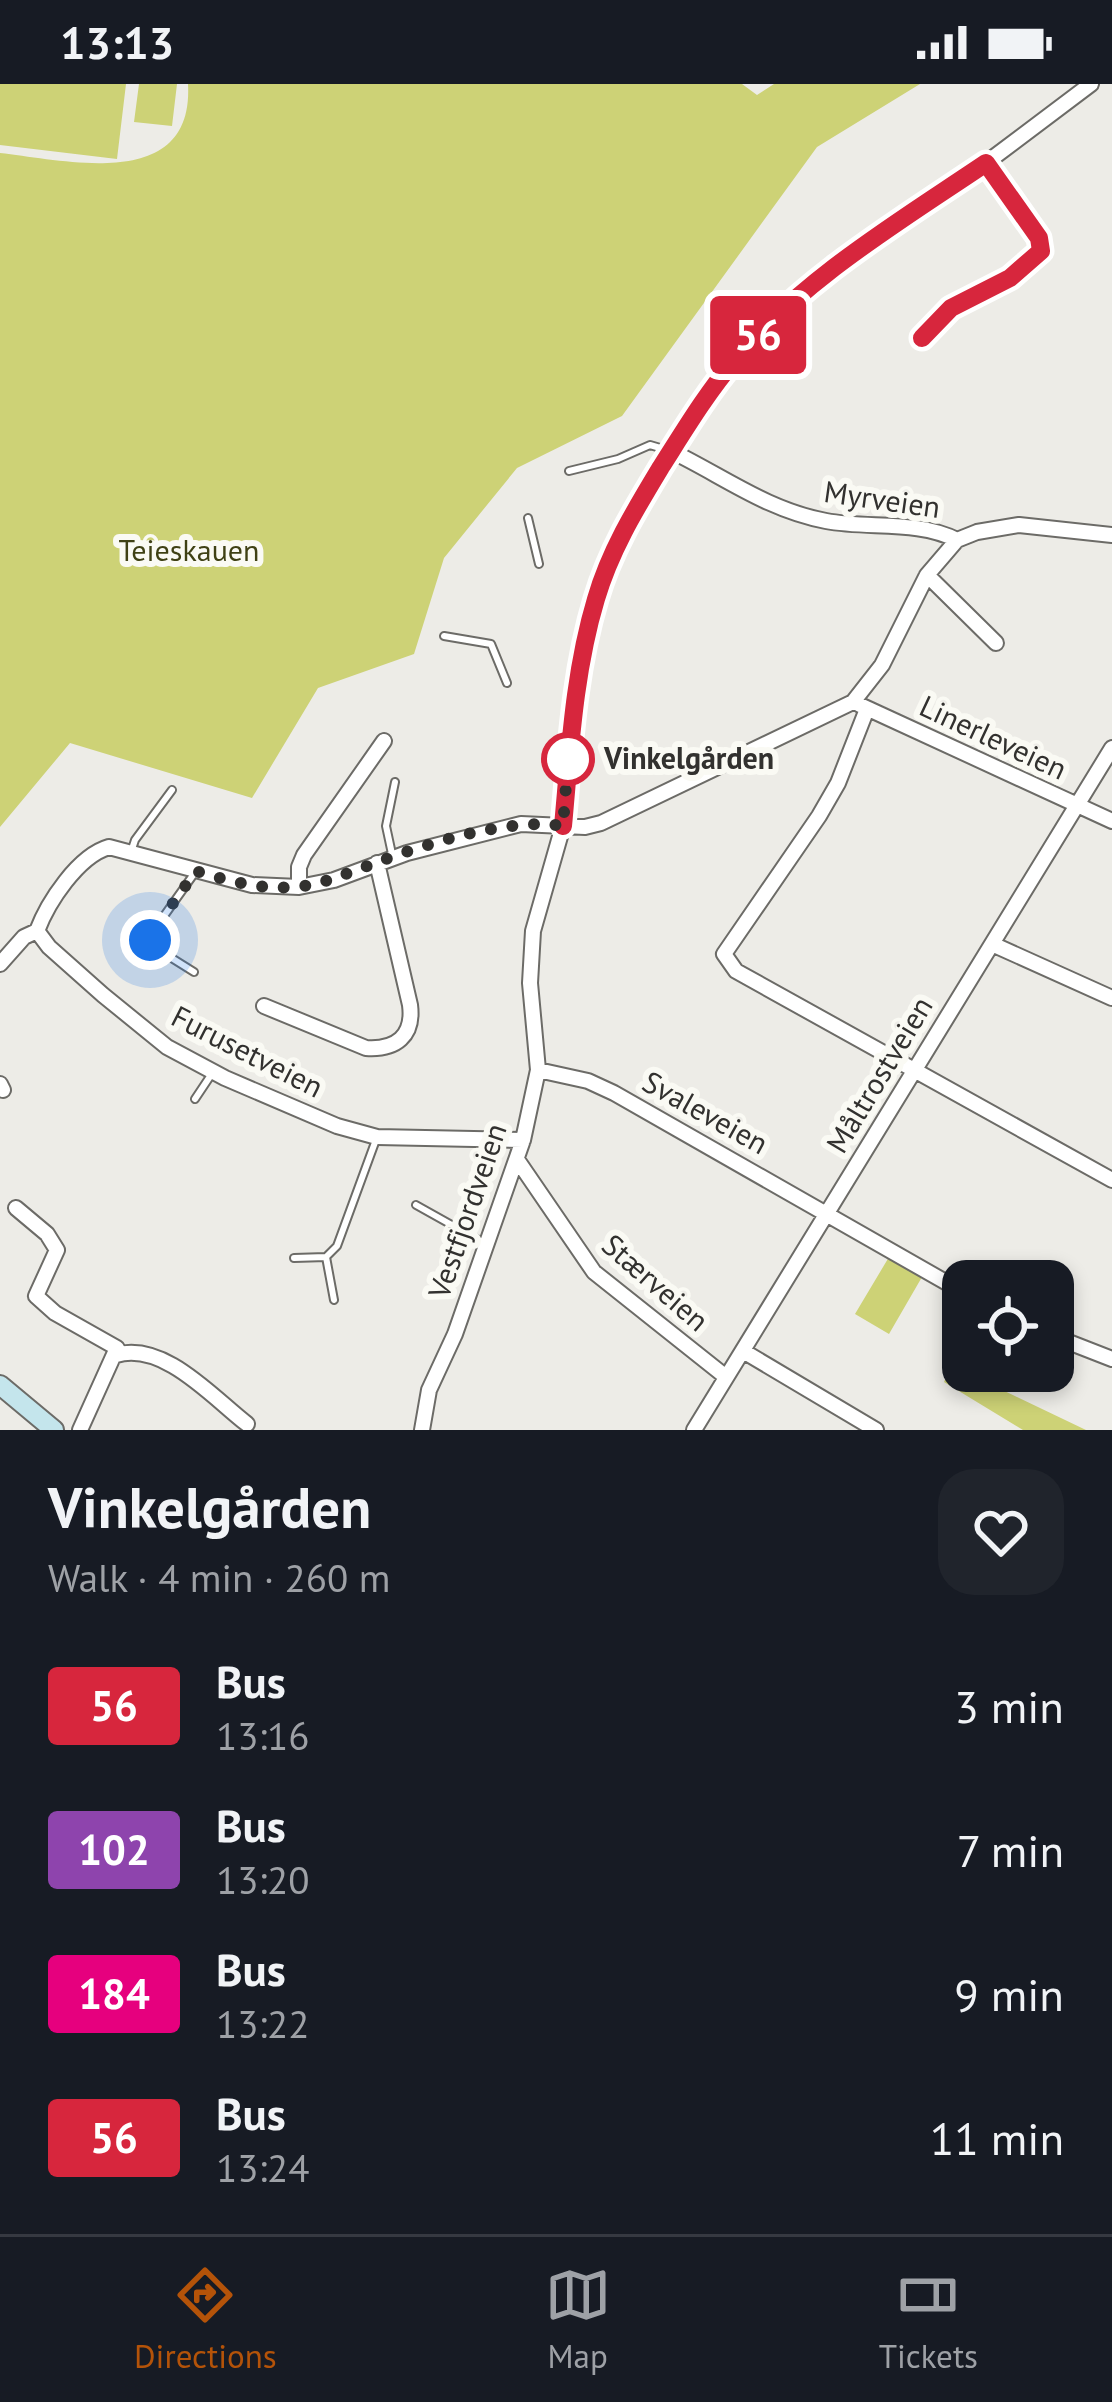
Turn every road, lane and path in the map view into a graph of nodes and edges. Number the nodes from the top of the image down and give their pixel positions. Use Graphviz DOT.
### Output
graph roads {
  1 [pos="1091,84"];
  2 [pos="986,163"];
  3 [pos="922,338"];
  4 [pos="671,452"];
  5 [pos="568,471"];
  6 [pos="528,518"];
  7 [pos="1112,535"];
  8 [pos="957,540"];
  9 [pos="538,564"];
  10 [pos="927,575"];
  11 [pos="444,637"];
  12 [pos="996,643"];
  13 [pos="507,683"];
  14 [pos="860,705"];
  15 [pos="830,714"];
  16 [pos="856,735"];
  17 [pos="384,741"];
  18 [pos="1112,748"];
  19 [pos="395,782"];
  20 [pos="172,790"];
  21 [pos="1077,806"];
  22 [pos="1112,821"];
  23 [pos="563,826"];
  24 [pos="131,852"];
  25 [pos="385,860"];
  26 [pos="196,871"];
  27 [pos="299,887"];
  28 [pos="37,931"];
  29 [pos="992,944"];
  30 [pos="0,964"];
  31 [pos="194,972"];
  32 [pos="1112,998"];
  33 [pos="264,1006"];
  34 [pos="916,1069"];
  35 [pos="538,1070"];
  36 [pos="213,1072"];
  37 [pos="195,1099"];
  38 [pos="377,1137"];
  39 [pos="523,1140"];
  40 [pos="518,1162"];
  41 [pos="1112,1180"];
  42 [pos="416,1205"];
  43 [pos="16,1208"];
  44 [pos="828,1213"];
  45 [pos="487,1245"];
  46 [pos="326,1257"];
  47 [pos="294,1258"];
  48 [pos="942,1280"];
  49 [pos="334,1300"];
  50 [pos="1074,1344"];
  51 [pos="743,1351"];
  52 [pos="116,1355"];
  53 [pos="1112,1359"];
  54 [pos="726,1377"];
  55 [pos="0,1385"];
  56 [pos="248,1424"];
  57 [pos="54,1430"];
  58 [pos="80,1430"];
  59 [pos="422,1430"];
  60 [pos="694,1430"];
  61 [pos="876,1430"];
  1 -- 2 [label="street, Vestfjordveien"];
  2 -- 3 [label="street"];
  2 -- 4 [label="street, Vestfjordveien"];
  4 -- 5 [label="lane"];
  4 -- 8 [label="street, Myrveien"];
  4 -- 23 [label="street, Vestfjordveien"];
  6 -- 9 [label="lane"];
  7 -- 8 [label="street"];
  8 -- 10 [label="street"];
  10 -- 12 [label="street"];
  10 -- 14 [label="street"];
  11 -- 13 [label="lane"];
  14 -- 15 [label="street"];
  14 -- 16 [label="street"];
  14 -- 21 [label="street, Linerleveien"];
  15 -- 16 [label="street"];
  15 -- 23 [label="street"];
  16 -- 34 [label="street"];
  17 -- 27 [label="street"];
  18 -- 21 [label="street, Måltrostveien"];
  19 -- 25 [label="lane"];
  20 -- 24 [label="lane"];
  21 -- 22 [label="street, Linerleveien"];
  21 -- 29 [label="street, Måltrostveien"];
  23 -- 25 [label="street"];
  23 -- 35 [label="street, Vestfjordveien"];
  24 -- 26 [label="street"];
  24 -- 28 [label="street"];
  25 -- 27 [label="street"];
  25 -- 33 [label="street"];
  26 -- 27 [label="street"];
  26 -- 31 [label="lane"];
  28 -- 30 [label="street"];
  28 -- 36 [label="street, Furusetveien"];
  29 -- 32 [label="street"];
  29 -- 34 [label="street, Måltrostveien"];
  34 -- 41 [label="street"];
  34 -- 44 [label="street, Måltrostveien"];
  35 -- 39 [label="street, Vestfjordveien"];
  35 -- 44 [label="street, Svaleveien"];
  36 -- 37 [label="lane"];
  36 -- 38 [label="street, Furusetveien"];
  38 -- 39 [label="street, Furusetveien"];
  38 -- 46 [label="lane"];
  39 -- 40 [label="street, Vestfjordveien"];
  40 -- 45 [label="street, Vestfjordveien"];
  40 -- 54 [label="street, Stærveien"];
  42 -- 45 [label="lane"];
  43 -- 52 [label="street"];
  44 -- 48 [label="street, Svaleveien"];
  44 -- 51 [label="street, Måltrostveien"];
  45 -- 59 [label="street, Vestfjordveien"];
  46 -- 47 [label="lane"];
  46 -- 49 [label="lane"];
  50 -- 53 [label="street"];
  51 -- 54 [label="street, Måltrostveien"];
  51 -- 61 [label="street"];
  52 -- 56 [label="street"];
  52 -- 58 [label="street"];
  54 -- 60 [label="street, Måltrostveien"];
  55 -- 57 [label="main road"];
}
